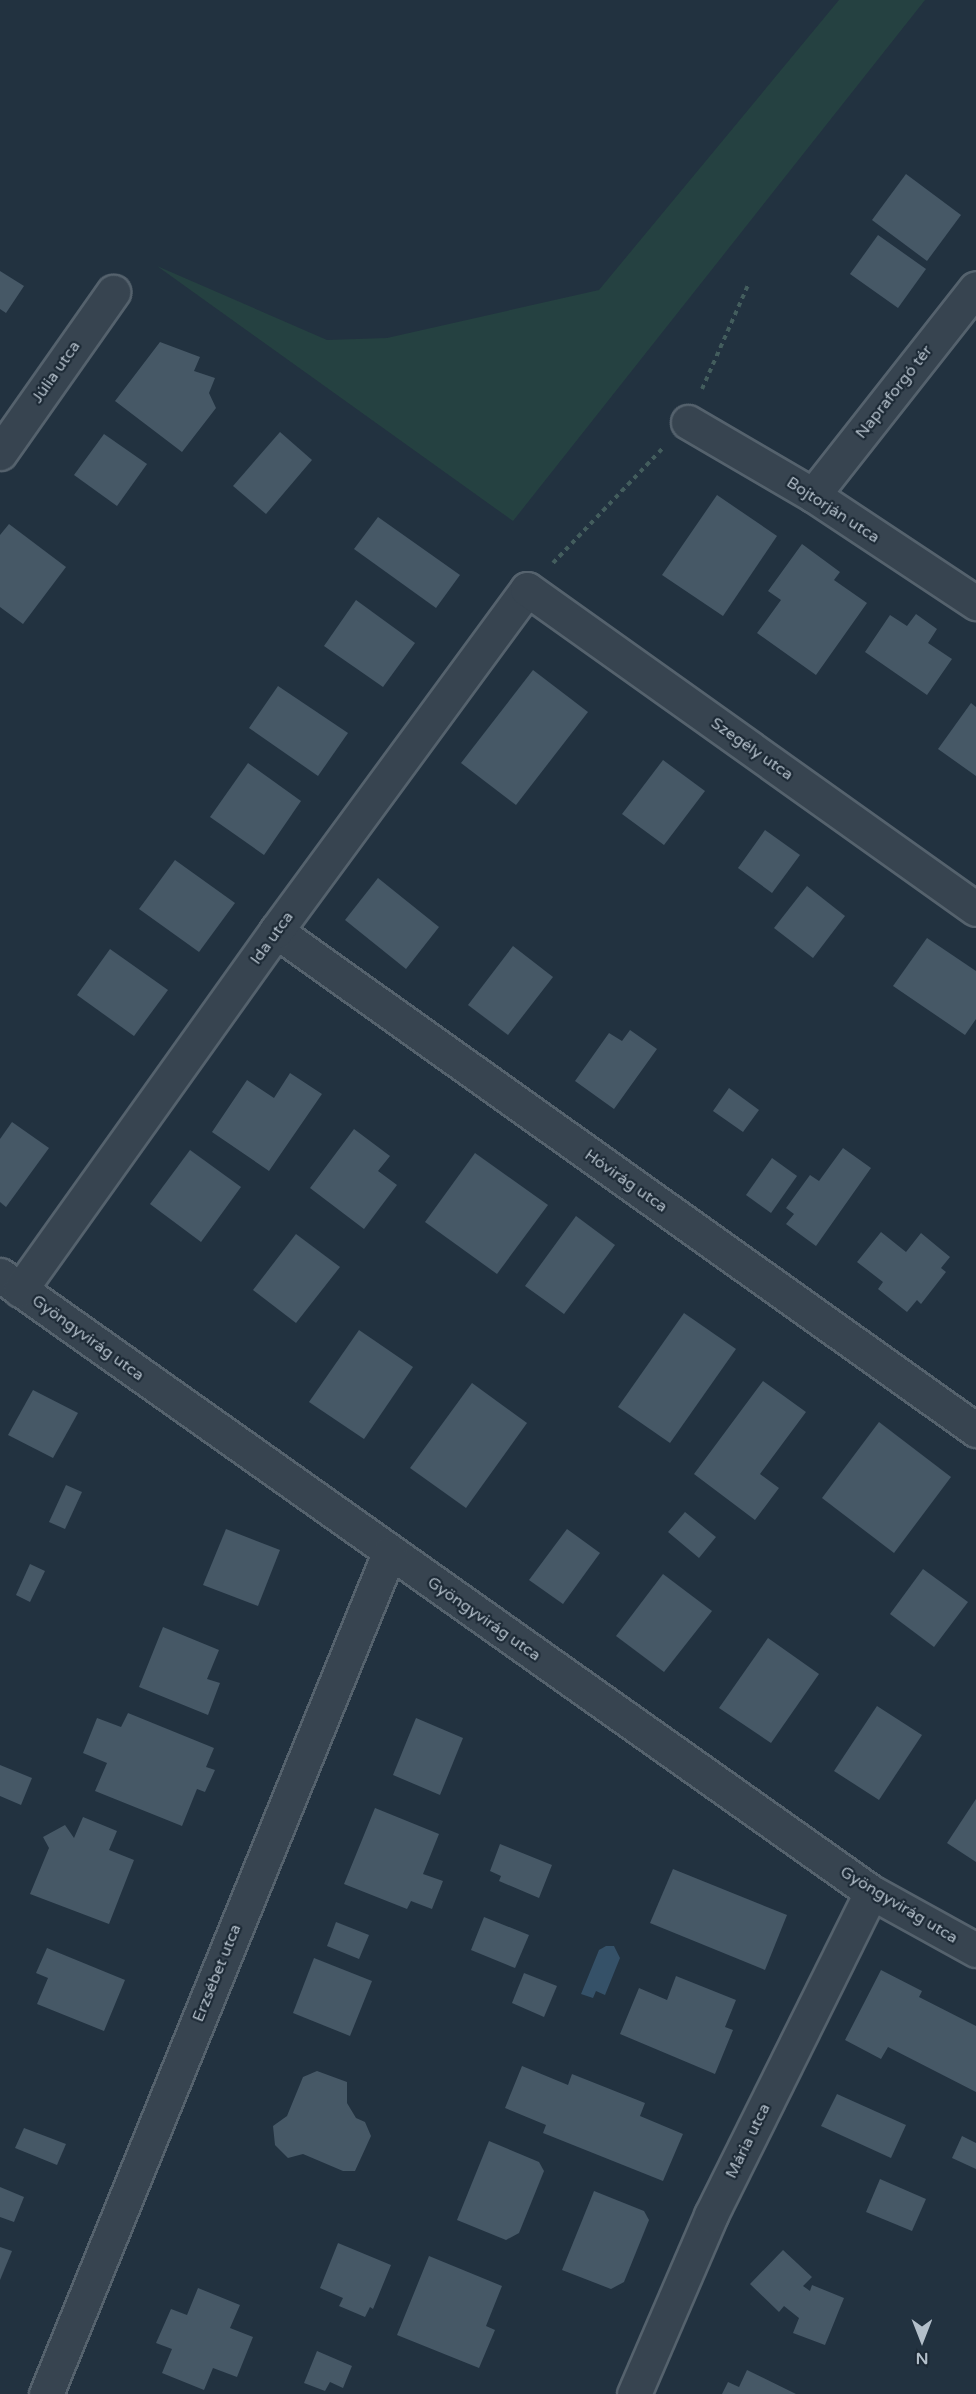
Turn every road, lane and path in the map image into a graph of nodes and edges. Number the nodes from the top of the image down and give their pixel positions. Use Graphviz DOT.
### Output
graph roads {
  1 [pos="748,285"];
  2 [pos="976,288"];
  3 [pos="113,292"];
  4 [pos="688,422"];
  5 [pos="0,453"];
  6 [pos="813,495"];
  7 [pos="527,589"];
  8 [pos="976,603"];
  9 [pos="976,909"];
  10 [pos="276,931"];
  11 [pos="10,1282"];
  12 [pos="976,1430"];
  13 [pos="389,1553"];
  14 [pos="871,1892"];
  15 [pos="976,1950"];
  16 [pos="46,2394"];
  17 [pos="634,2394"];
  1 -- 4 [label="path"];
  2 -- 6 [label="street, Napraforgó tér"];
  3 -- 5 [label="street, Júlia utca"];
  4 -- 6 [label="street, Bojtorján utca"];
  4 -- 7 [label="path"];
  6 -- 8 [label="street, Bojtorján utca"];
  7 -- 9 [label="street, Szegély utca"];
  7 -- 10 [label="street, Ida utca"];
  10 -- 11 [label="street, Ida utca"];
  10 -- 12 [label="street, Hóvirág utca"];
  11 -- 13 [label="street, Gyöngyvirág utca"];
  13 -- 14 [label="street, Gyöngyvirág utca"];
  13 -- 16 [label="street, Erzsébet utca"];
  14 -- 15 [label="street, Gyöngyvirág utca"];
  14 -- 17 [label="street, Mária utca"];
}
